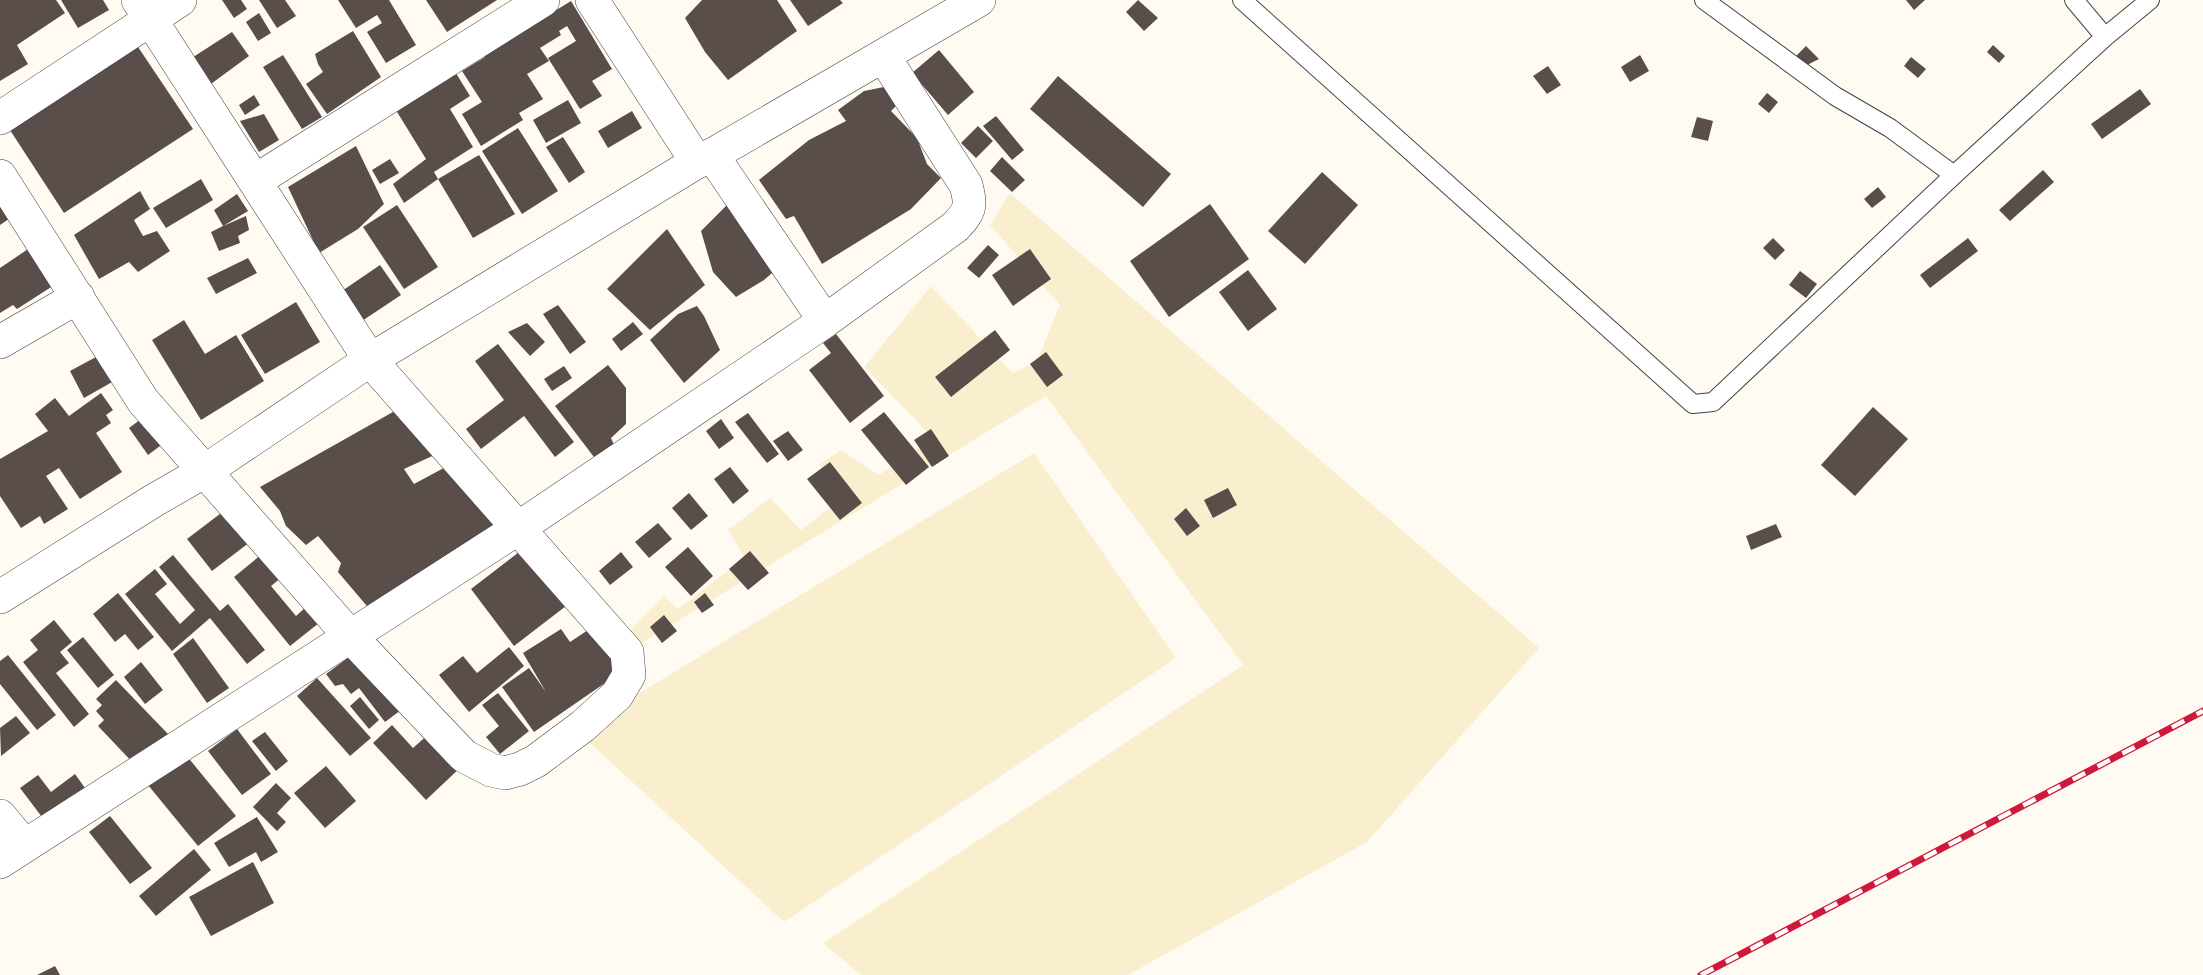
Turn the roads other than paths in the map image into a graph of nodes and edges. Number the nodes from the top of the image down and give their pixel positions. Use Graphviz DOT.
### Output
graph roads {
  1 [pos="180,0"];
  2 [pos="543,0"];
  3 [pos="592,0"];
  4 [pos="1242,0"];
  5 [pos="1704,0"];
  6 [pos="2074,0"];
  7 [pos="2150,0"];
  8 [pos="975,1"];
  9 [pos="145,10"];
  10 [pos="2105,37"];
  11 [pos="884,57"];
  12 [pos="0,118"];
  13 [pos="705,159"];
  14 [pos="1954,175"];
  15 [pos="0,176"];
  16 [pos="255,181"];
  17 [pos="78,297"];
  18 [pos="825,321"];
  19 [pos="0,342"];
  20 [pos="370,360"];
  21 [pos="205,471"];
  22 [pos="517,529"];
  23 [pos="0,597"];
  24 [pos="350,636"];
  25 [pos="0,816"];
  26 [pos="12,854"];
  1 -- 9 [label="street"];
  2 -- 16 [label="street"];
  3 -- 13 [label="street"];
  4 -- 14 [label="lane"];
  5 -- 14 [label="lane"];
  6 -- 10 [label="lane"];
  7 -- 10 [label="lane"];
  8 -- 11 [label="street"];
  9 -- 12 [label="street"];
  9 -- 16 [label="street"];
  10 -- 14 [label="lane"];
  11 -- 13 [label="street"];
  11 -- 18 [label="street"];
  13 -- 18 [label="street"];
  13 -- 20 [label="street"];
  15 -- 17 [label="street"];
  16 -- 20 [label="street"];
  17 -- 19 [label="street"];
  17 -- 21 [label="street"];
  18 -- 22 [label="street"];
  20 -- 21 [label="street"];
  20 -- 22 [label="street"];
  21 -- 23 [label="street"];
  21 -- 24 [label="street"];
  22 -- 24 [label="street"];
  22 -- 24 [label="street"];
  24 -- 26 [label="street"];
  25 -- 26 [label="street"];
}
